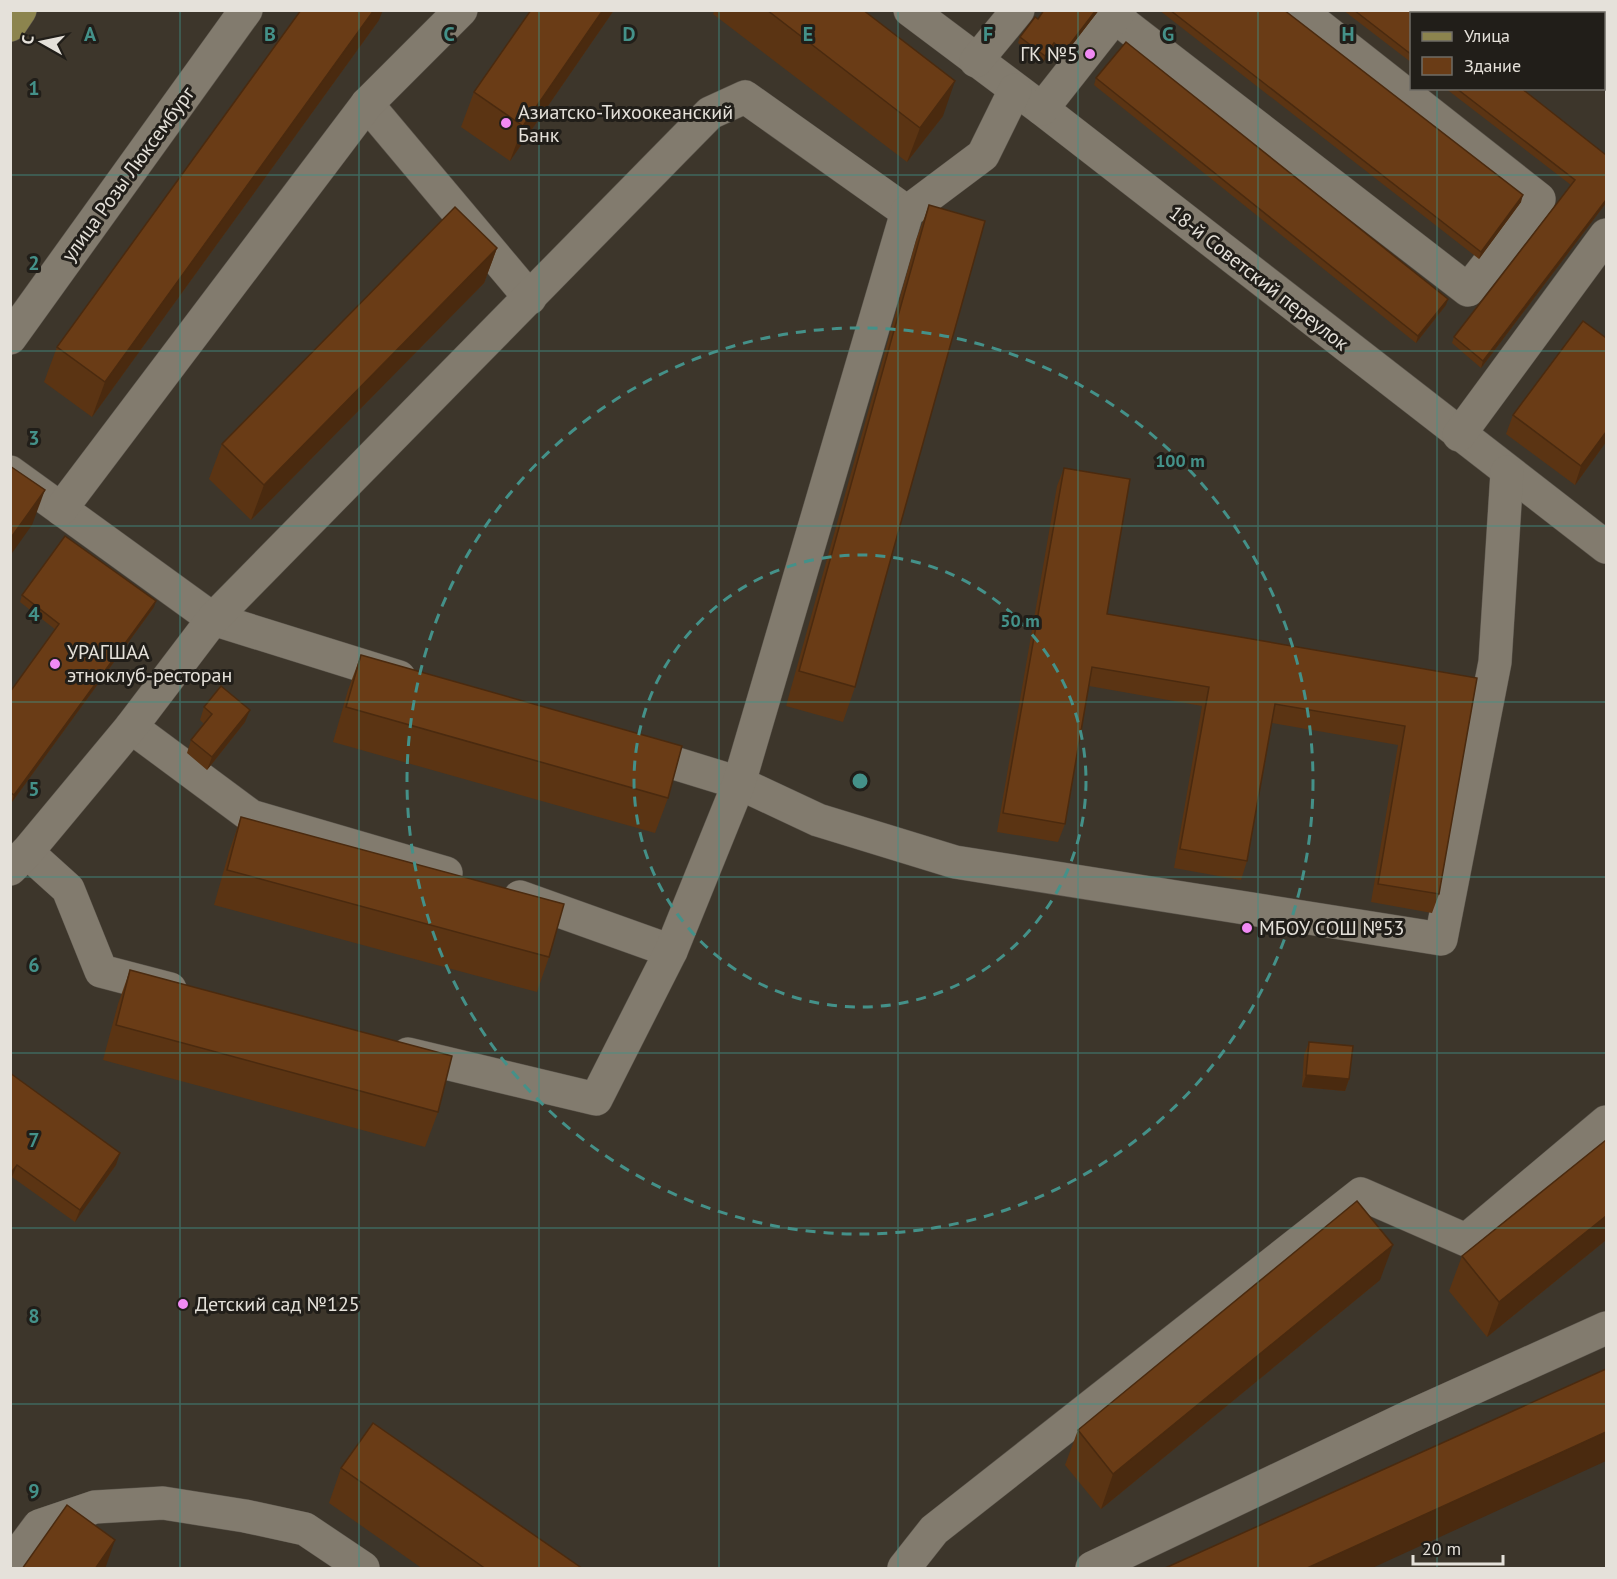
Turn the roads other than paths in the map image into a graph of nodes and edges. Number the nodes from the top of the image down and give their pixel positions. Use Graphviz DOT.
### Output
graph roads {
  1 [pos="20,10"];
  2 [pos="246,10"];
  3 [pos="461,10"];
  4 [pos="910,10"];
  5 [pos="1018,10"];
  6 [pos="1299,10"];
  7 [pos="1118,14"];
  8 [pos="10,25"];
  9 [pos="976,61"];
  10 [pos="1015,90"];
  11 [pos="368,104"];
  12 [pos="1042,109"];
  13 [pos="907,212"];
  14 [pos="1606,236"];
  15 [pos="530,298"];
  16 [pos="10,338"];
  17 [pos="1459,435"];
  18 [pos="10,472"];
  19 [pos="1507,472"];
  20 [pos="62,509"];
  21 [pos="1606,548"];
  22 [pos="213,619"];
  23 [pos="430,687"];
  24 [pos="131,727"];
  25 [pos="602,740"];
  26 [pos="739,783"];
  27 [pos="19,861"];
  28 [pos="671,951"];
  29 [pos="201,998"];
  30 [pos="380,1047"];
  31 [pos="1606,1122"];
  32 [pos="1606,1328"];
  33 [pos="10,1565"];
  34 [pos="363,1569"];
  35 [pos="904,1569"];
  36 [pos="1092,1569"];
  1 -- 8 [label="main road"];
  2 -- 16 [label="street, улица Розы Люксембург"];
  3 -- 11 [label="street"];
  4 -- 9 [label="street, 18-й Советский переулок"];
  5 -- 9 [label="street"];
  6 -- 7 [label="street"];
  7 -- 12 [label="street"];
  9 -- 10 [label="street, 18-й Советский переулок"];
  10 -- 12 [label="street, 18-й Советский переулок"];
  10 -- 13 [label="street"];
  11 -- 15 [label="street"];
  11 -- 20 [label="street"];
  12 -- 17 [label="street, 18-й Советский переулок"];
  13 -- 15 [label="street"];
  13 -- 26 [label="street"];
  14 -- 17 [label="street"];
  15 -- 22 [label="street"];
  17 -- 19 [label="street, 18-й Советский переулок"];
  18 -- 20 [label="street"];
  19 -- 21 [label="street, 18-й Советский переулок"];
  19 -- 26 [label="street"];
  20 -- 22 [label="street"];
  22 -- 23 [label="street"];
  22 -- 24 [label="street"];
  24 -- 27 [label="street"];
  24 -- 28 [label="street"];
  25 -- 26 [label="street"];
  26 -- 28 [label="street"];
  27 -- 29 [label="street"];
  28 -- 30 [label="street"];
  31 -- 35 [label="street"];
  32 -- 36 [label="street"];
  33 -- 34 [label="street"];
}
